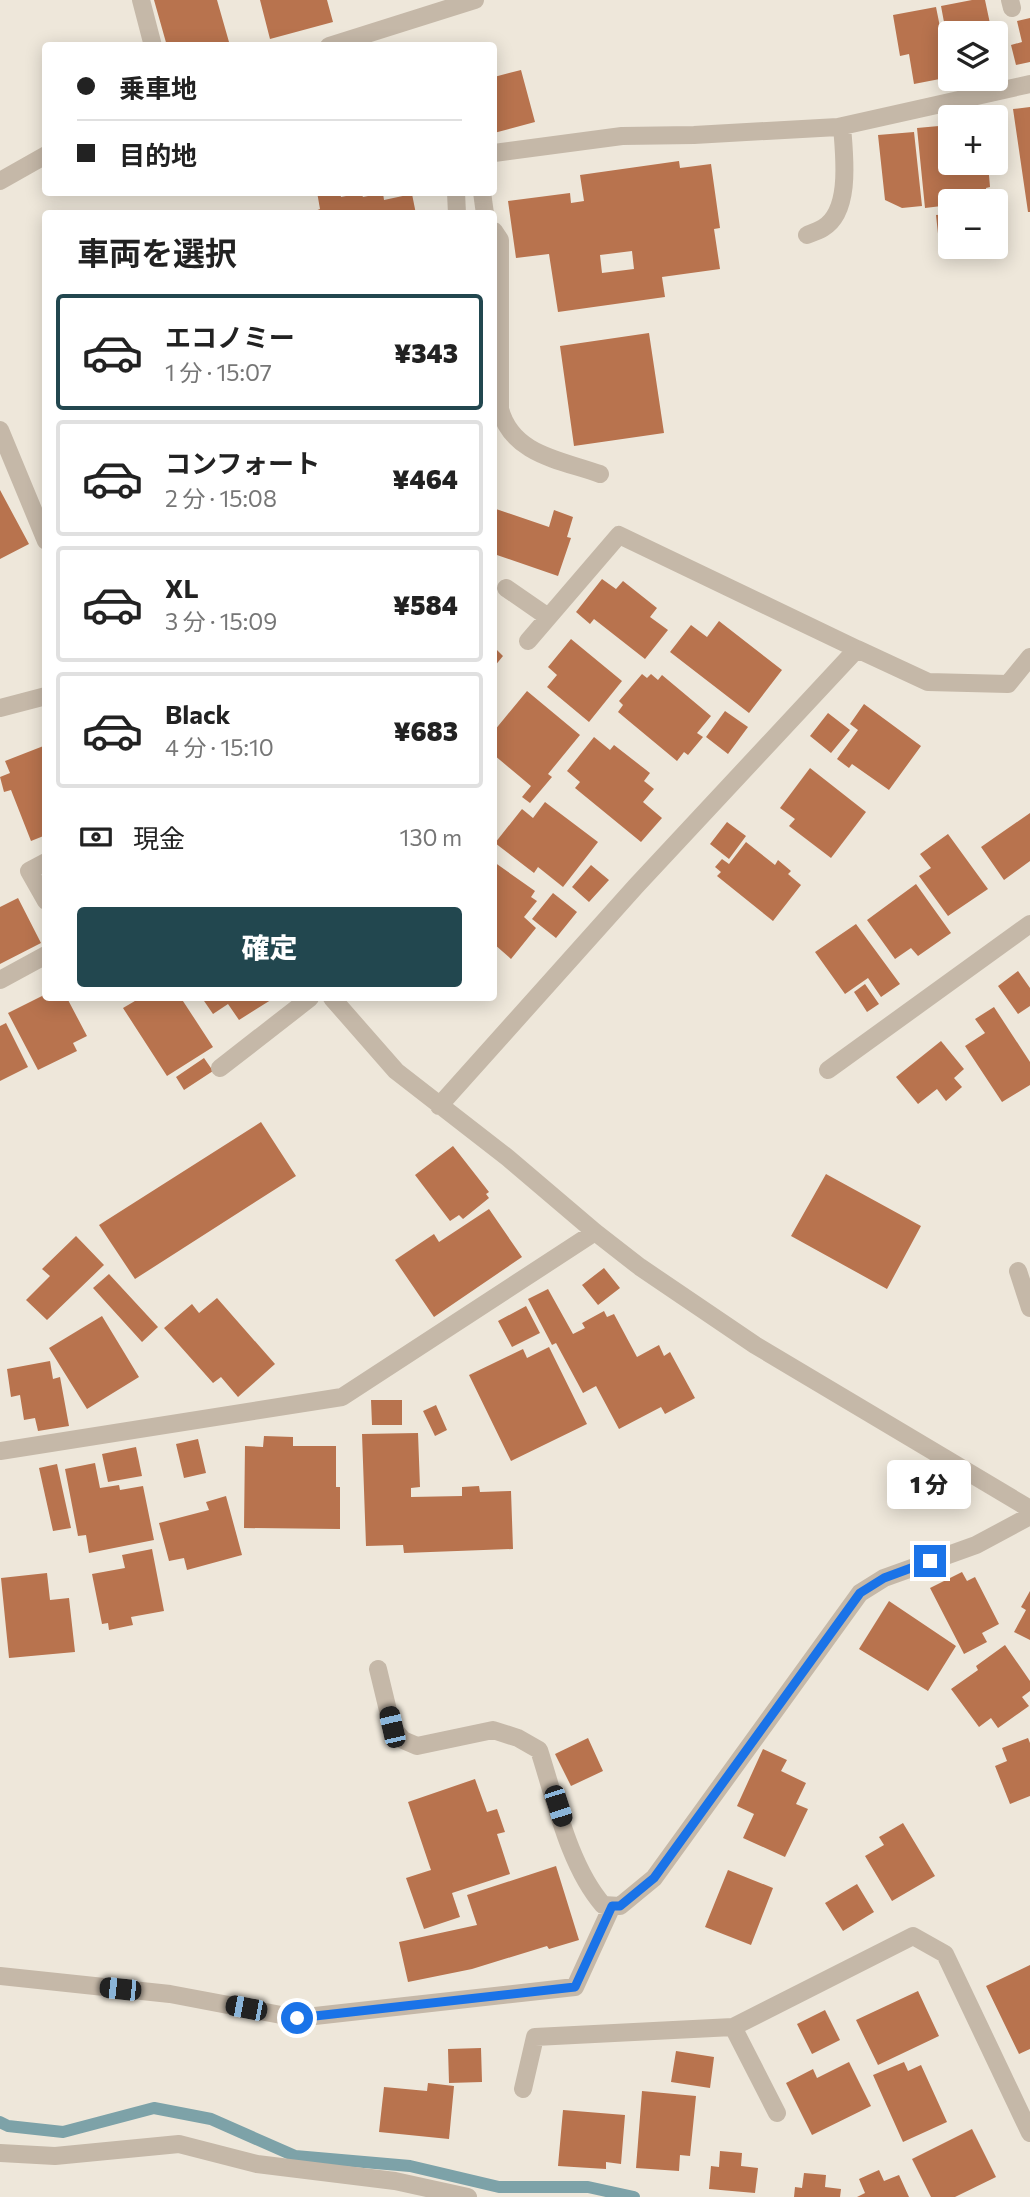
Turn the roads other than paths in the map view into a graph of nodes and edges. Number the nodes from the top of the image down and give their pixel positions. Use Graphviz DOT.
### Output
graph roads {
  1 [pos="141,0"];
  2 [pos="475,0"];
  3 [pos="152,42"];
  4 [pos="342,42"];
  5 [pos="1030,84"];
  6 [pos="842,126"];
  7 [pos="497,153"];
  8 [pos="42,157"];
  9 [pos="0,181"];
  10 [pos="807,235"];
  11 [pos="497,236"];
  12 [pos="0,430"];
  13 [pos="600,474"];
  14 [pos="38,501"];
  15 [pos="42,521"];
  16 [pos="506,587"];
  17 [pos="548,617"];
  18 [pos="528,641"];
  19 [pos="857,649"];
  20 [pos="1030,657"];
  21 [pos="42,697"];
  22 [pos="0,708"];
  23 [pos="42,864"];
  24 [pos="42,894"];
  25 [pos="1030,924"];
  26 [pos="42,957"];
  27 [pos="0,980"];
  28 [pos="306,1001"];
  29 [pos="335,1001"];
  30 [pos="220,1068"];
  31 [pos="828,1070"];
  32 [pos="439,1107"];
  33 [pos="595,1232"];
  34 [pos="1018,1271"];
  35 [pos="1030,1308"];
  36 [pos="0,1451"];
  37 [pos="1030,1490"];
  38 [pos="1014,1499"];
  39 [pos="1030,1509"];
  40 [pos="1030,1516"];
  41 [pos="378,1669"];
  42 [pos="612,1906"];
  43 [pos="0,1976"];
  44 [pos="733,2027"];
  45 [pos="523,2089"];
  46 [pos="777,2113"];
  47 [pos="1030,2133"];
  48 [pos="0,2152"];
  49 [pos="468,2197"];
  1 -- 3 [label="street"];
  2 -- 4 [label="street"];
  5 -- 6 [label="street"];
  6 -- 7 [label="street"];
  6 -- 10 [label="street"];
  8 -- 9 [label="street"];
  11 -- 13 [label="street"];
  12 -- 14 [label="street"];
  14 -- 15 [label="street"];
  16 -- 17 [label="street"];
  17 -- 18 [label="street"];
  17 -- 19 [label="street"];
  19 -- 20 [label="street"];
  19 -- 32 [label="street"];
  21 -- 22 [label="street"];
  23 -- 24 [label="street"];
  25 -- 31 [label="street"];
  26 -- 27 [label="street"];
  28 -- 30 [label="street"];
  29 -- 32 [label="street"];
  32 -- 33 [label="street"];
  33 -- 36 [label="street"];
  33 -- 38 [label="street"];
  34 -- 35 [label="street"];
  37 -- 38 [label="street"];
  38 -- 39 [label="street"];
  40 -- 42 [label="street"];
  41 -- 42 [label="street"];
  42 -- 43 [label="street"];
  44 -- 45 [label="street"];
  44 -- 46 [label="street"];
  44 -- 47 [label="street"];
  48 -- 49 [label="street"];
}
